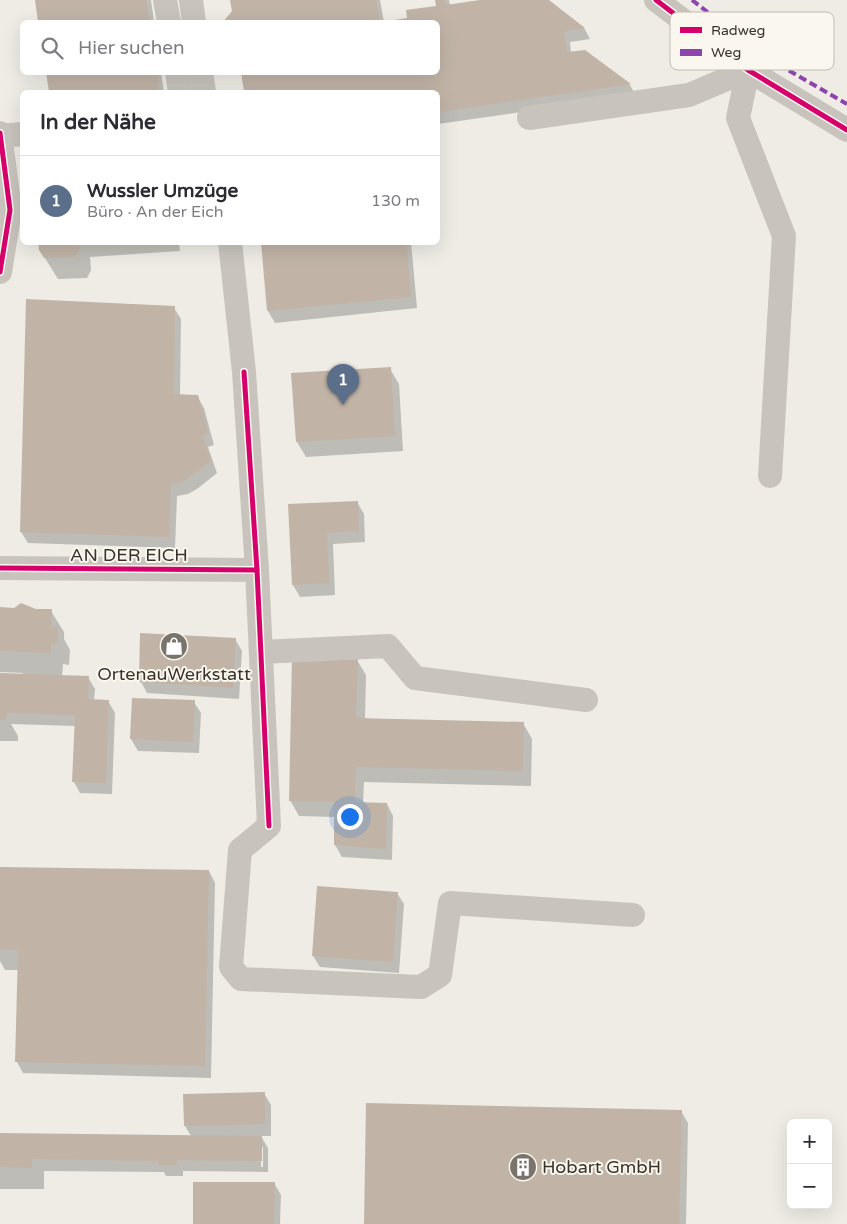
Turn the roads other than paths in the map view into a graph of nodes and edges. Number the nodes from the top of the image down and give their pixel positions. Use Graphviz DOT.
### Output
graph roads {
  1 [pos="165,0"];
  2 [pos="191,0"];
  3 [pos="656,0"];
  4 [pos="672,12"];
  5 [pos="169,20"];
  6 [pos="194,20"];
  7 [pos="748,70"];
  8 [pos="177,75"];
  9 [pos="201,75"];
  10 [pos="180,90"];
  11 [pos="204,90"];
  12 [pos="529,118"];
  13 [pos="847,130"];
  14 [pos="0,134"];
  15 [pos="20,134"];
  16 [pos="230,245"];
  17 [pos="0,272"];
  18 [pos="770,476"];
  19 [pos="0,568"];
  20 [pos="257,570"];
  21 [pos="261,652"];
  22 [pos="586,700"];
  23 [pos="633,915"];
  1 -- 5 [label="street"];
  2 -- 6 [label="street"];
  3 -- 4 [label="street"];
  7 -- 12 [label="street"];
  7 -- 13 [label="street"];
  7 -- 18 [label="street"];
  8 -- 10 [label="street"];
  9 -- 11 [label="street"];
  14 -- 15 [label="street"];
  14 -- 17 [label="street"];
  16 -- 20 [label="street"];
  19 -- 20 [label="street, AN DER EICH"];
  20 -- 21 [label="street"];
  21 -- 22 [label="street"];
  21 -- 23 [label="street"];
}
